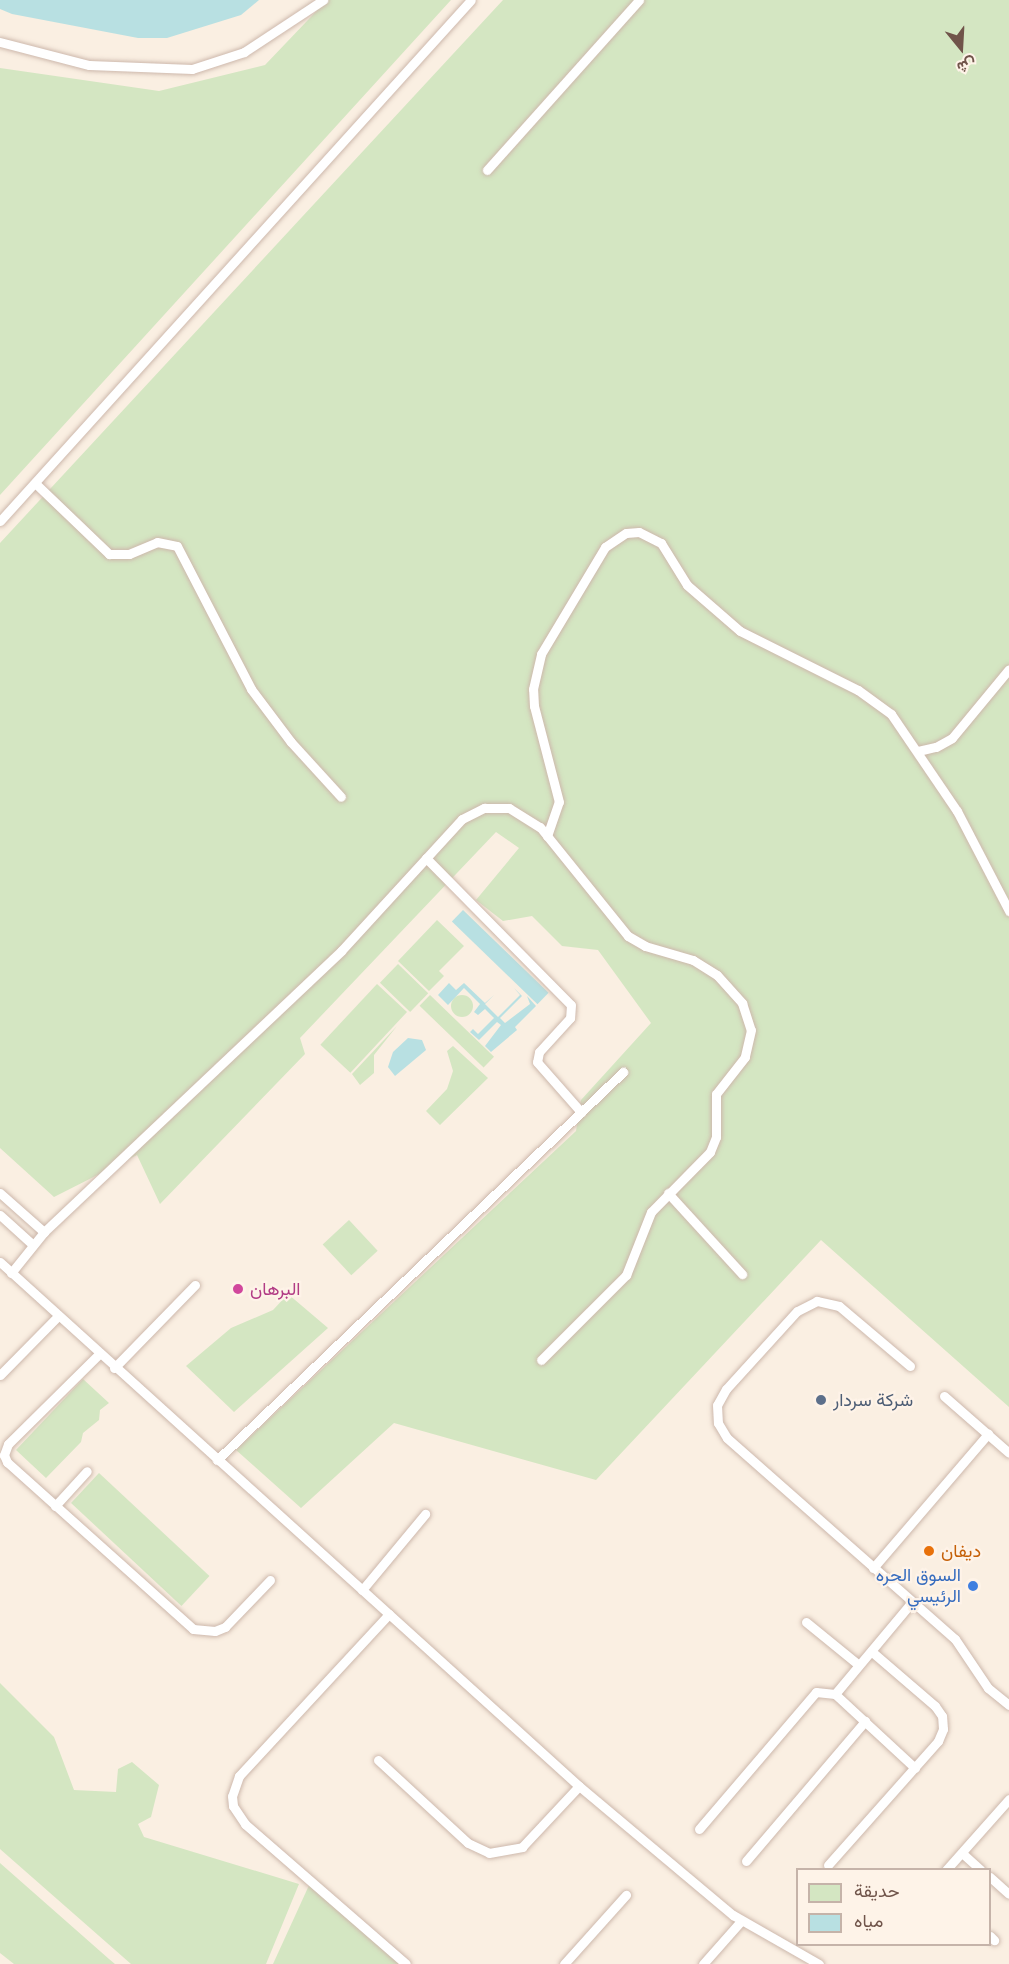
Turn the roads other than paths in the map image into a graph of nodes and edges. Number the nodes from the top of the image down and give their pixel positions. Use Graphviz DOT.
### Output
graph roads {
  1 [pos="323,0"];
  2 [pos="471,0"];
  3 [pos="639,0"];
  4 [pos="0,42"];
  5 [pos="487,170"];
  6 [pos="34,483"];
  7 [pos="0,521"];
  8 [pos="1009,669"];
  9 [pos="918,751"];
  10 [pos="341,797"];
  11 [pos="547,836"];
  12 [pos="426,858"];
  13 [pos="1009,911"];
  14 [pos="623,1072"];
  15 [pos="581,1112"];
  16 [pos="0,1192"];
  17 [pos="668,1193"];
  18 [pos="0,1215"];
  19 [pos="44,1232"];
  20 [pos="32,1244"];
  21 [pos="0,1262"];
  22 [pos="11,1273"];
  23 [pos="741,1274"];
  24 [pos="195,1285"];
  25 [pos="58,1316"];
  26 [pos="99,1354"];
  27 [pos="541,1359"];
  28 [pos="910,1366"];
  29 [pos="114,1368"];
  30 [pos="0,1375"];
  31 [pos="944,1396"];
  32 [pos="988,1434"];
  33 [pos="1009,1453"];
  34 [pos="217,1460"];
  35 [pos="87,1471"];
  36 [pos="55,1506"];
  37 [pos="425,1514"];
  38 [pos="873,1568"];
  39 [pos="270,1580"];
  40 [pos="362,1590"];
  41 [pos="912,1602"];
  42 [pos="389,1614"];
  43 [pos="806,1622"];
  44 [pos="871,1651"];
  45 [pos="860,1665"];
  46 [pos="835,1694"];
  47 [pos="1009,1705"];
  48 [pos="865,1721"];
  49 [pos="378,1760"];
  50 [pos="915,1767"];
  51 [pos="579,1786"];
  52 [pos="1009,1799"];
  53 [pos="699,1828"];
  54 [pos="962,1853"];
  55 [pos="746,1861"];
  56 [pos="828,1865"];
  57 [pos="947,1868"];
  58 [pos="980,1868"];
  59 [pos="991,1878"];
  60 [pos="1009,1894"];
  61 [pos="626,1895"];
  62 [pos="741,1921"];
  63 [pos="406,1964"];
  64 [pos="564,1964"];
  65 [pos="703,1964"];
  66 [pos="819,1964"];
  1 -- 4 [label="lane"];
  2 -- 6 [label="lane"];
  3 -- 5 [label="lane"];
  6 -- 7 [label="lane"];
  6 -- 10 [label="lane"];
  8 -- 9 [label="lane"];
  9 -- 11 [label="lane"];
  9 -- 13 [label="lane"];
  11 -- 12 [label="lane"];
  11 -- 17 [label="lane"];
  12 -- 15 [label="lane"];
  12 -- 19 [label="lane"];
  14 -- 15 [label="lane"];
  15 -- 34 [label="lane"];
  16 -- 19 [label="lane"];
  17 -- 23 [label="lane"];
  17 -- 27 [label="lane"];
  18 -- 20 [label="lane"];
  19 -- 20 [label="lane"];
  20 -- 22 [label="lane"];
  21 -- 22 [label="lane"];
  22 -- 25 [label="lane"];
  24 -- 29 [label="lane"];
  25 -- 26 [label="lane"];
  25 -- 30 [label="lane"];
  26 -- 29 [label="lane"];
  26 -- 36 [label="lane"];
  28 -- 38 [label="lane"];
  29 -- 34 [label="lane"];
  31 -- 32 [label="lane"];
  32 -- 33 [label="lane"];
  32 -- 38 [label="lane"];
  34 -- 40 [label="lane"];
  35 -- 36 [label="lane"];
  36 -- 39 [label="lane"];
  37 -- 40 [label="lane"];
  38 -- 41 [label="lane"];
  40 -- 42 [label="lane"];
  41 -- 44 [label="lane"];
  41 -- 47 [label="lane"];
  42 -- 51 [label="lane"];
  42 -- 63 [label="lane"];
  43 -- 45 [label="lane"];
  44 -- 45 [label="lane"];
  44 -- 50 [label="lane"];
  45 -- 46 [label="lane"];
  46 -- 48 [label="lane"];
  46 -- 53 [label="lane"];
  48 -- 50 [label="lane"];
  48 -- 55 [label="lane"];
  49 -- 51 [label="lane"];
  50 -- 56 [label="lane"];
  51 -- 62 [label="lane"];
  52 -- 54 [label="lane"];
  54 -- 57 [label="lane"];
  54 -- 58 [label="lane"];
  59 -- 60 [label="lane"];
  61 -- 64 [label="lane"];
  62 -- 65 [label="lane"];
  62 -- 66 [label="lane"];
}
